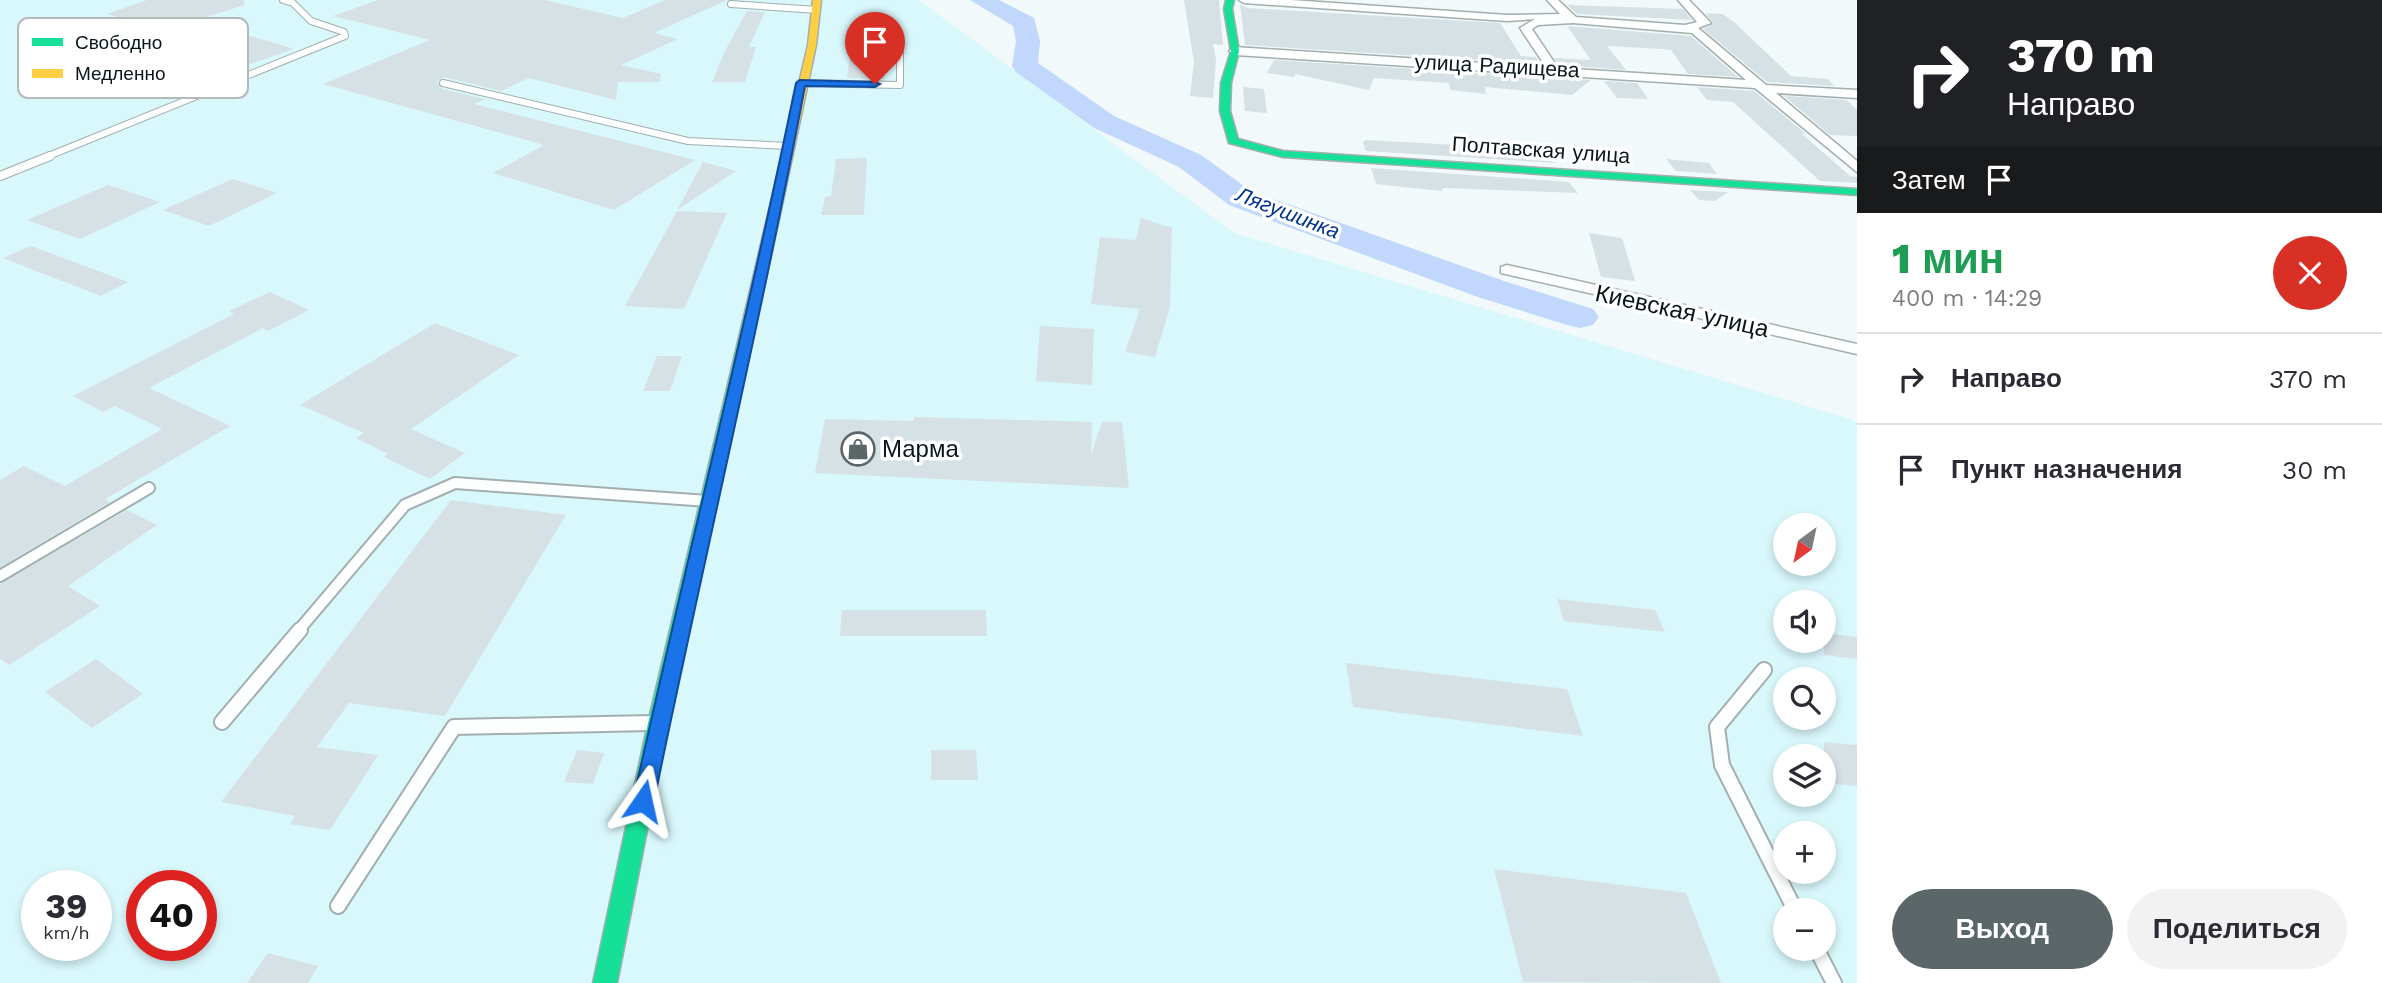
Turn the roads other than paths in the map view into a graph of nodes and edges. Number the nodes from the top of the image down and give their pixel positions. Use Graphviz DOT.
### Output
graph roads {
  1 [pos="283,0"];
  2 [pos="1230,0"];
  3 [pos="1244,0"];
  4 [pos="1552,0"];
  5 [pos="1683,0"];
  6 [pos="731,4"];
  7 [pos="817,5"];
  8 [pos="1573,20"];
  9 [pos="1526,22"];
  10 [pos="1685,28"];
  11 [pos="1235,51"];
  12 [pos="900,52"];
  13 [pos="1553,69"];
  14 [pos="248,75"];
  15 [pos="443,83"];
  16 [pos="800,83"];
  17 [pos="1760,86"];
  18 [pos="1857,94"];
  19 [pos="192,98"];
  20 [pos="788,146"];
  21 [pos="1857,168"];
  22 [pos="0,176"];
  23 [pos="1857,192"];
  24 [pos="1507,270"];
  25 [pos="1857,349"];
  26 [pos="149,488"];
  27 [pos="708,501"];
  28 [pos="0,576"];
  29 [pos="1764,670"];
  30 [pos="222,722"];
  31 [pos="658,723"];
  32 [pos="1789,898"];
  33 [pos="338,906"];
  34 [pos="1822,961"];
  35 [pos="605,983"];
  36 [pos="1833,983"];
  1 -- 14 [label="lane"];
  2 -- 11 [label="street"];
  3 -- 9 [label="street"];
  4 -- 8 [label="street"];
  5 -- 10 [label="street"];
  6 -- 7 [label="lane"];
  7 -- 16 [label="street"];
  8 -- 9 [label="street"];
  8 -- 10 [label="street"];
  9 -- 13 [label="street"];
  10 -- 17 [label="street"];
  11 -- 13 [label="street, улица Радищева"];
  11 -- 23 [label="street, Полтавская улица"];
  12 -- 16 [label="lane"];
  13 -- 17 [label="street, улица Радищева"];
  15 -- 20 [label="lane"];
  16 -- 20 [label="street"];
  17 -- 18 [label="street, улица Радищева"];
  17 -- 21 [label="street"];
  19 -- 22 [label="lane"];
  20 -- 27 [label="street"];
  24 -- 25 [label="street, Киевская улица"];
  26 -- 28 [label="lane"];
  27 -- 30 [label="lane"];
  27 -- 31 [label="street"];
  29 -- 32 [label="lane"];
  31 -- 33 [label="lane"];
  31 -- 35 [label="street"];
  34 -- 36 [label="lane"];
}
